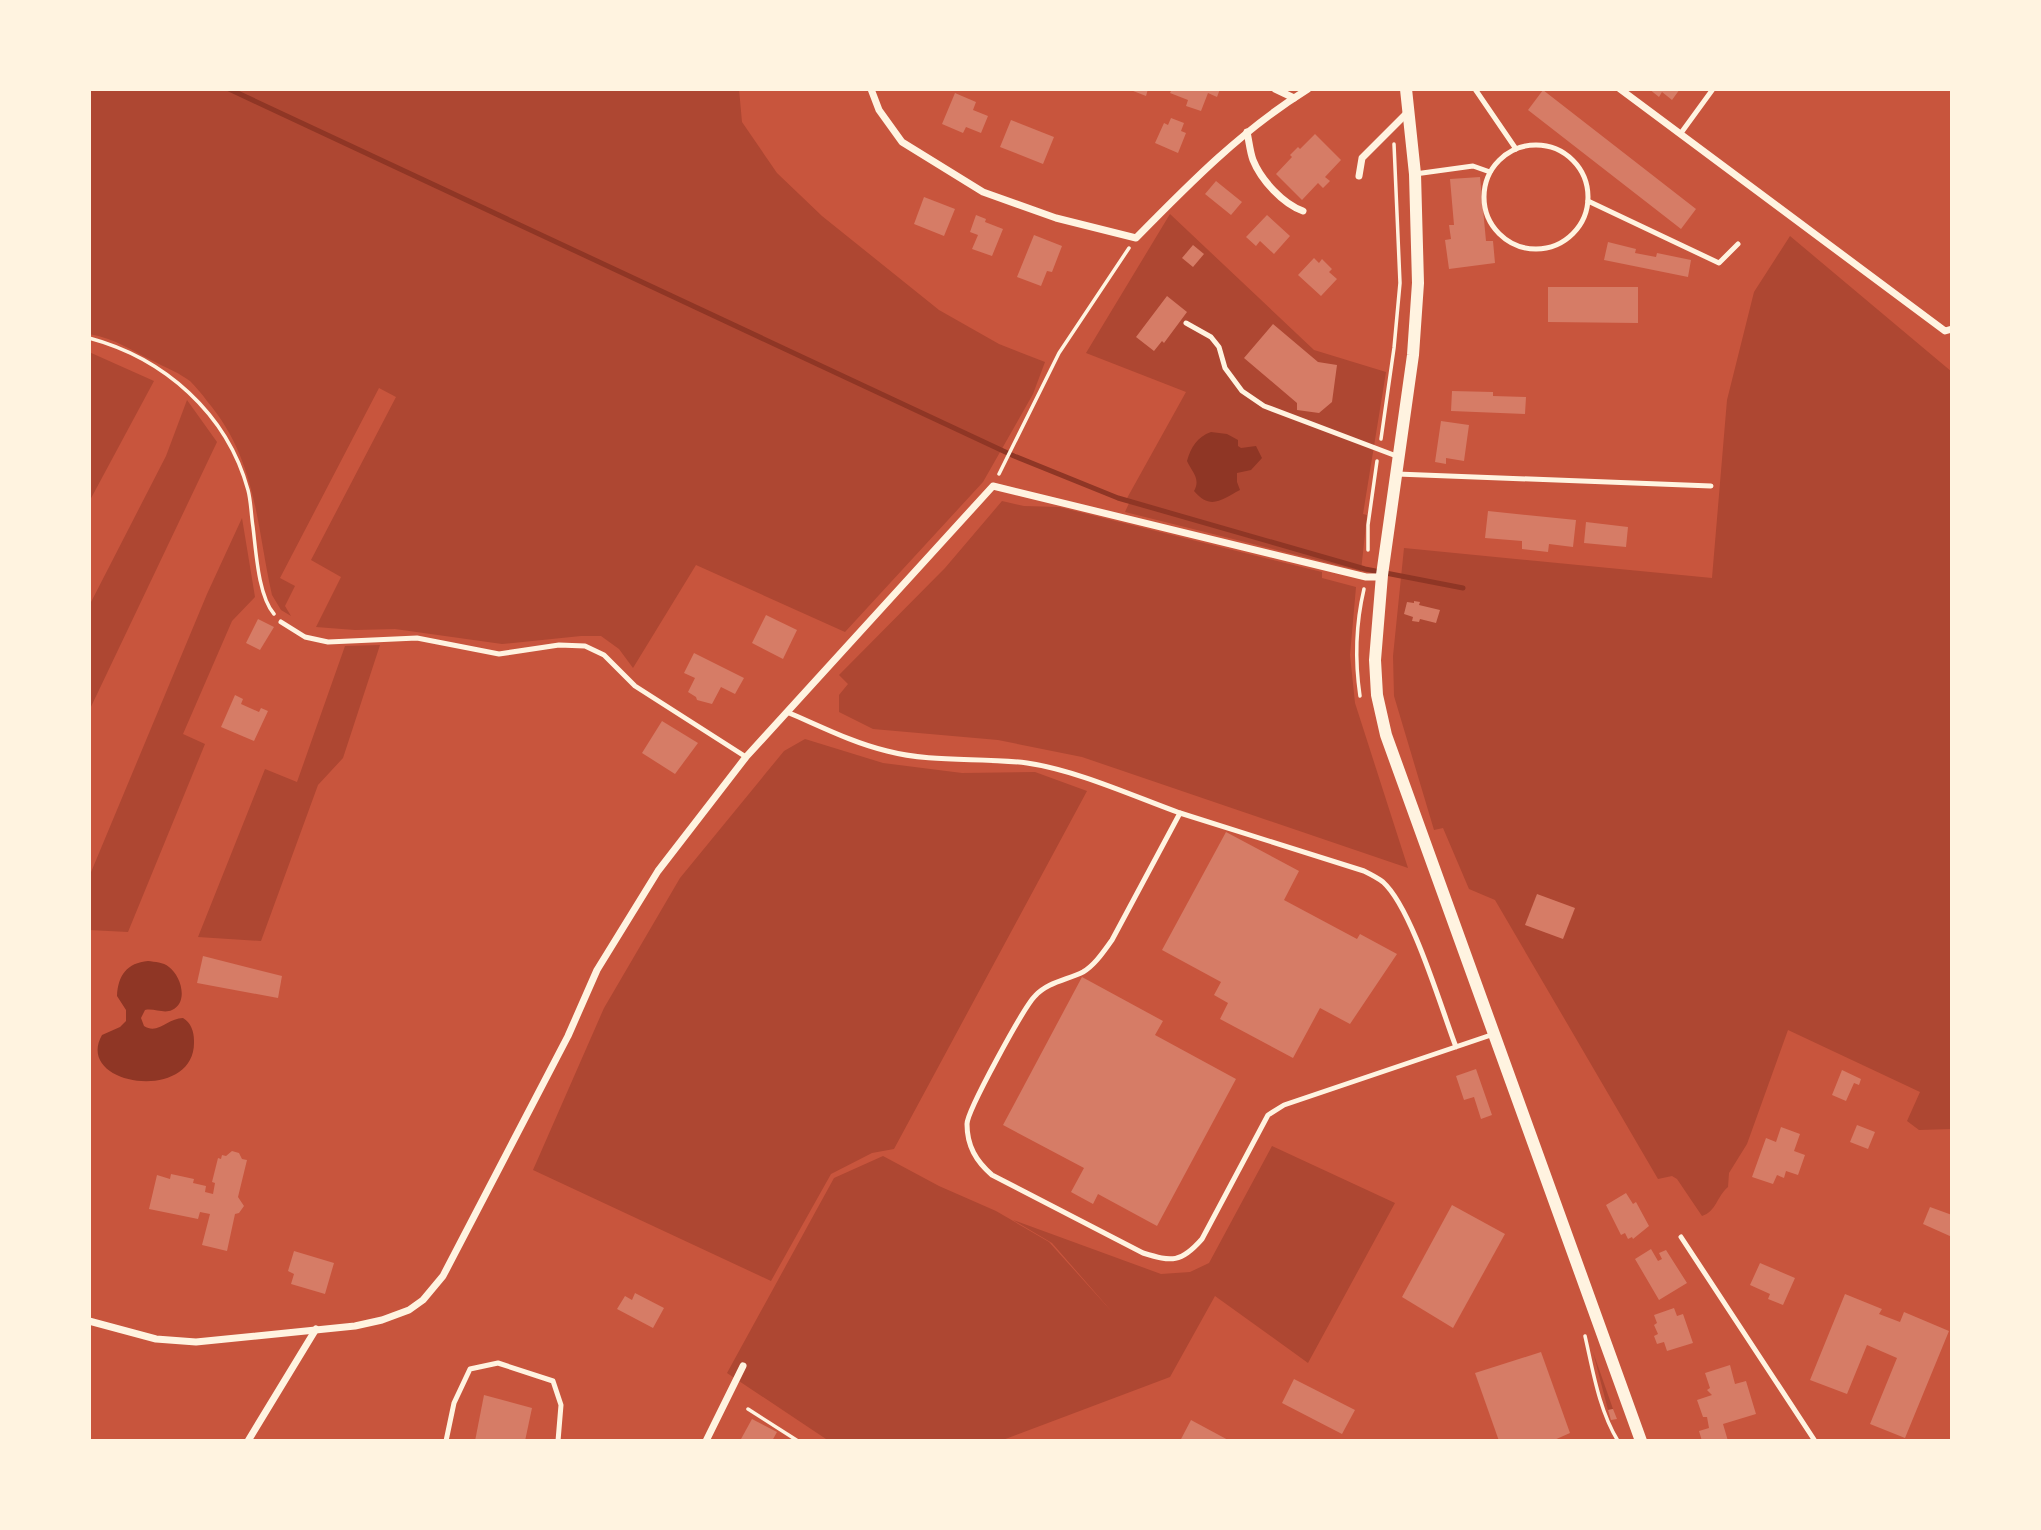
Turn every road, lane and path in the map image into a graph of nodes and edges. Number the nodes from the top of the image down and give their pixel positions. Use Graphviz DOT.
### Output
graph roads {
  1 [pos="871,89"];
  2 [pos="1275,89"];
  3 [pos="1308,89"];
  4 [pos="1406,89"];
  5 [pos="1475,89"];
  6 [pos="1620,89"];
  7 [pos="1713,89"];
  8 [pos="1294,98"];
  9 [pos="1409,111"];
  10 [pos="1393,127"];
  11 [pos="1247,132"];
  12 [pos="1681,133"];
  13 [pos="1516,149"];
  14 [pos="1490,172"];
  15 [pos="1416,174"];
  16 [pos="1359,176"];
  17 [pos="1588,201"];
  18 [pos="1303,211"];
  19 [pos="1136,237"];
  20 [pos="1738,244"];
  21 [pos="1186,323"];
  22 [pos="1950,332"];
  23 [pos="89,338"];
  24 [pos="1379,450"];
  25 [pos="1399,457"];
  26 [pos="1007,460"];
  27 [pos="1397,474"];
  28 [pos="1711,486"];
  29 [pos="1368,552"];
  30 [pos="1383,572"];
  31 [pos="281,622"];
  32 [pos="787,712"];
  33 [pos="746,757"];
  34 [pos="1180,813"];
  35 [pos="1494,1034"];
  36 [pos="1456,1047"];
  37 [pos="1681,1237"];
  38 [pos="89,1321"];
  39 [pos="316,1329"];
  40 [pos="743,1366"];
  41 [pos="748,1409"];
  42 [pos="248,1441"];
  43 [pos="446,1441"];
  44 [pos="558,1441"];
  45 [pos="706,1441"];
  46 [pos="798,1441"];
  47 [pos="1641,1441"];
  48 [pos="1815,1441"];
  1 -- 19 [label="street"];
  2 -- 8 [label="street"];
  3 -- 8 [label="street"];
  4 -- 9 [label="street"];
  5 -- 13 [label="lane"];
  6 -- 12 [label="street"];
  7 -- 12 [label="lane"];
  8 -- 11 [label="street"];
  9 -- 10 [label="street"];
  9 -- 15 [label="street"];
  10 -- 16 [label="street"];
  10 -- 24 [label="path"];
  11 -- 18 [label="street"];
  11 -- 19 [label="street"];
  12 -- 22 [label="street"];
  13 -- 14 [label="lane"];
  13 -- 17 [label="lane"];
  14 -- 15 [label="lane"];
  14 -- 17 [label="lane"];
  15 -- 25 [label="street"];
  17 -- 20 [label="lane"];
  19 -- 26 [label="path"];
  21 -- 24 [label="lane"];
  23 -- 31 [label="path"];
  24 -- 25 [label="lane"];
  24 -- 29 [label="path"];
  25 -- 27 [label="street"];
  27 -- 28 [label="lane"];
  27 -- 30 [label="street"];
  30 -- 32 [label="street"];
  30 -- 35 [label="street"];
  31 -- 33 [label="lane"];
  32 -- 33 [label="street"];
  32 -- 34 [label="lane"];
  33 -- 39 [label="street"];
  34 -- 36 [label="lane"];
  34 -- 36 [label="lane"];
  35 -- 36 [label="lane"];
  35 -- 47 [label="street"];
  37 -- 48 [label="lane"];
  38 -- 39 [label="street"];
  39 -- 42 [label="street"];
  40 -- 45 [label="street"];
  41 -- 46 [label="path"];
  43 -- 44 [label="lane"];
}
